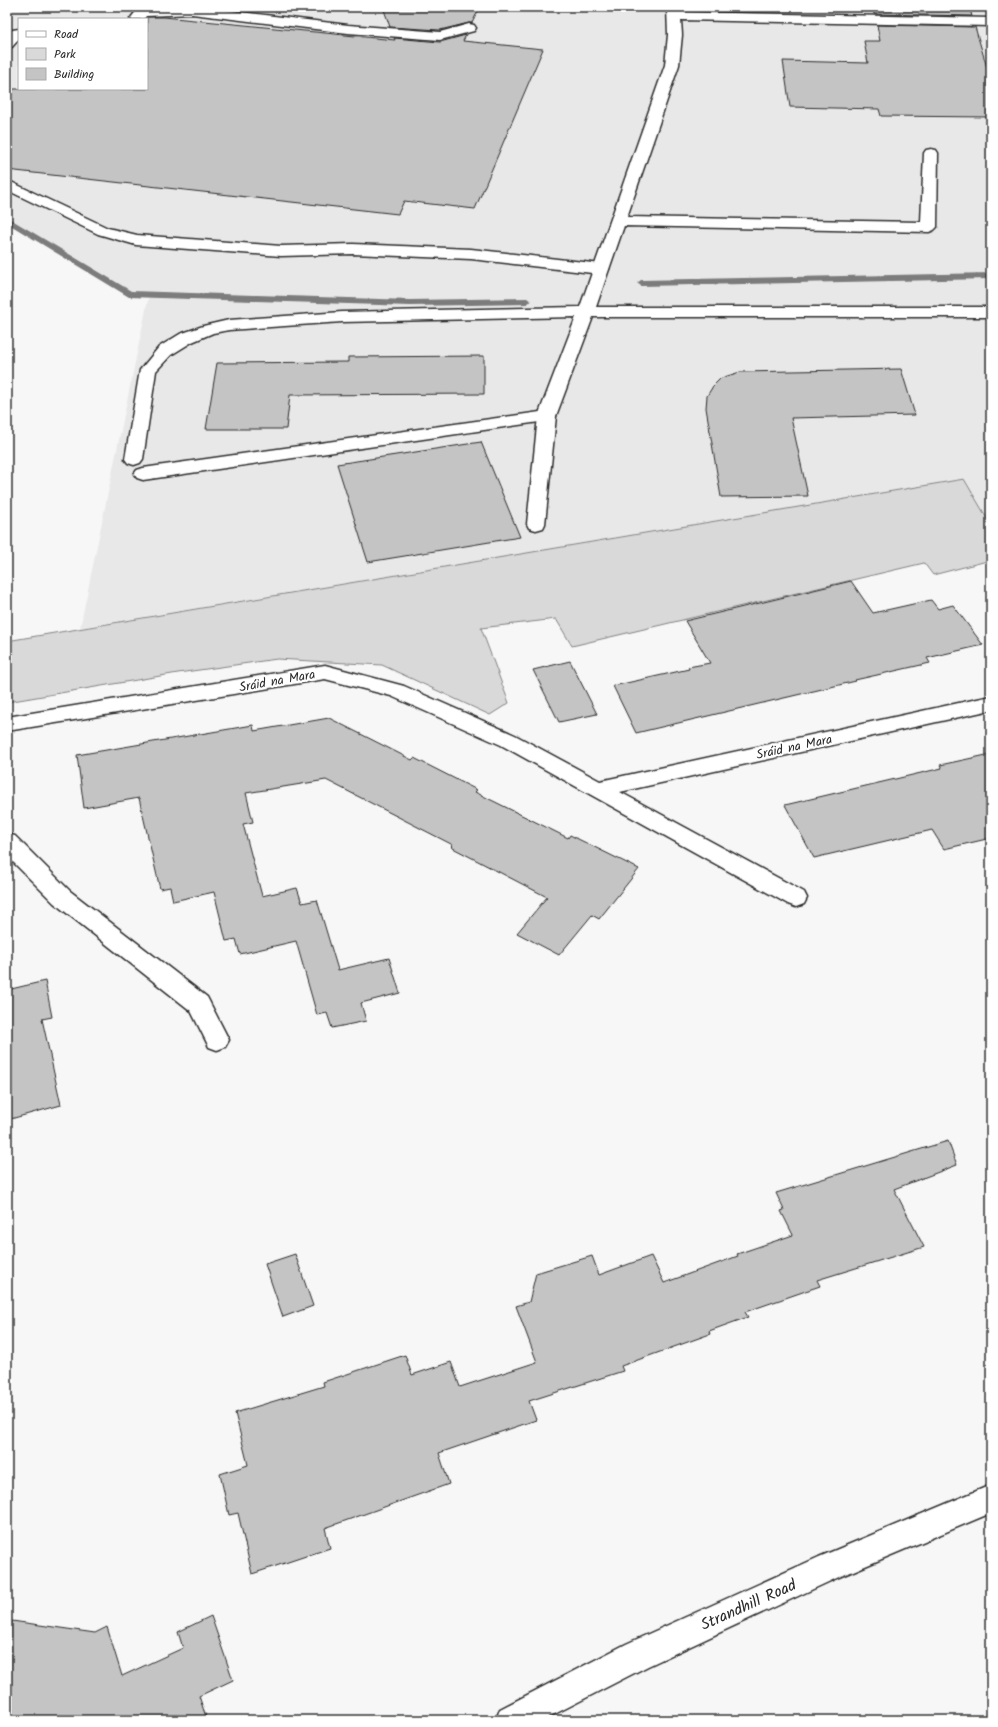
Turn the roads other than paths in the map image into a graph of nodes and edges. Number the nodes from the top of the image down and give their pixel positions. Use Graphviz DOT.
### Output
graph roads {
  1 [pos="674,12"];
  2 [pos="138,18"];
  3 [pos="991,22"];
  4 [pos="469,28"];
  5 [pos="14,33"];
  6 [pos="7,44"];
  7 [pos="931,153"];
  8 [pos="7,184"];
  9 [pos="618,221"];
  10 [pos="601,269"];
  11 [pos="991,312"];
  12 [pos="586,313"];
  13 [pos="548,416"];
  14 [pos="134,459"];
  15 [pos="143,474"];
  16 [pos="536,524"];
  17 [pos="991,703"];
  18 [pos="7,724"];
  19 [pos="597,789"];
  20 [pos="7,842"];
  21 [pos="796,898"];
  22 [pos="217,1040"];
  23 [pos="991,1499"];
  24 [pos="511,1720"];
  1 -- 3 [label="street"];
  1 -- 9 [label="street"];
  2 -- 4 [label="street"];
  5 -- 6 [label="street"];
  7 -- 9 [label="street"];
  8 -- 10 [label="street"];
  9 -- 10 [label="street"];
  10 -- 12 [label="street"];
  11 -- 12 [label="street"];
  12 -- 13 [label="street"];
  12 -- 14 [label="street"];
  13 -- 15 [label="street"];
  13 -- 16 [label="street"];
  17 -- 19 [label="street, Sráid na Mara"];
  18 -- 19 [label="street, Sráid na Mara"];
  19 -- 21 [label="street, Sráid na Mara"];
  20 -- 22 [label="street"];
  23 -- 24 [label="street, Strandhill Road"];
}
